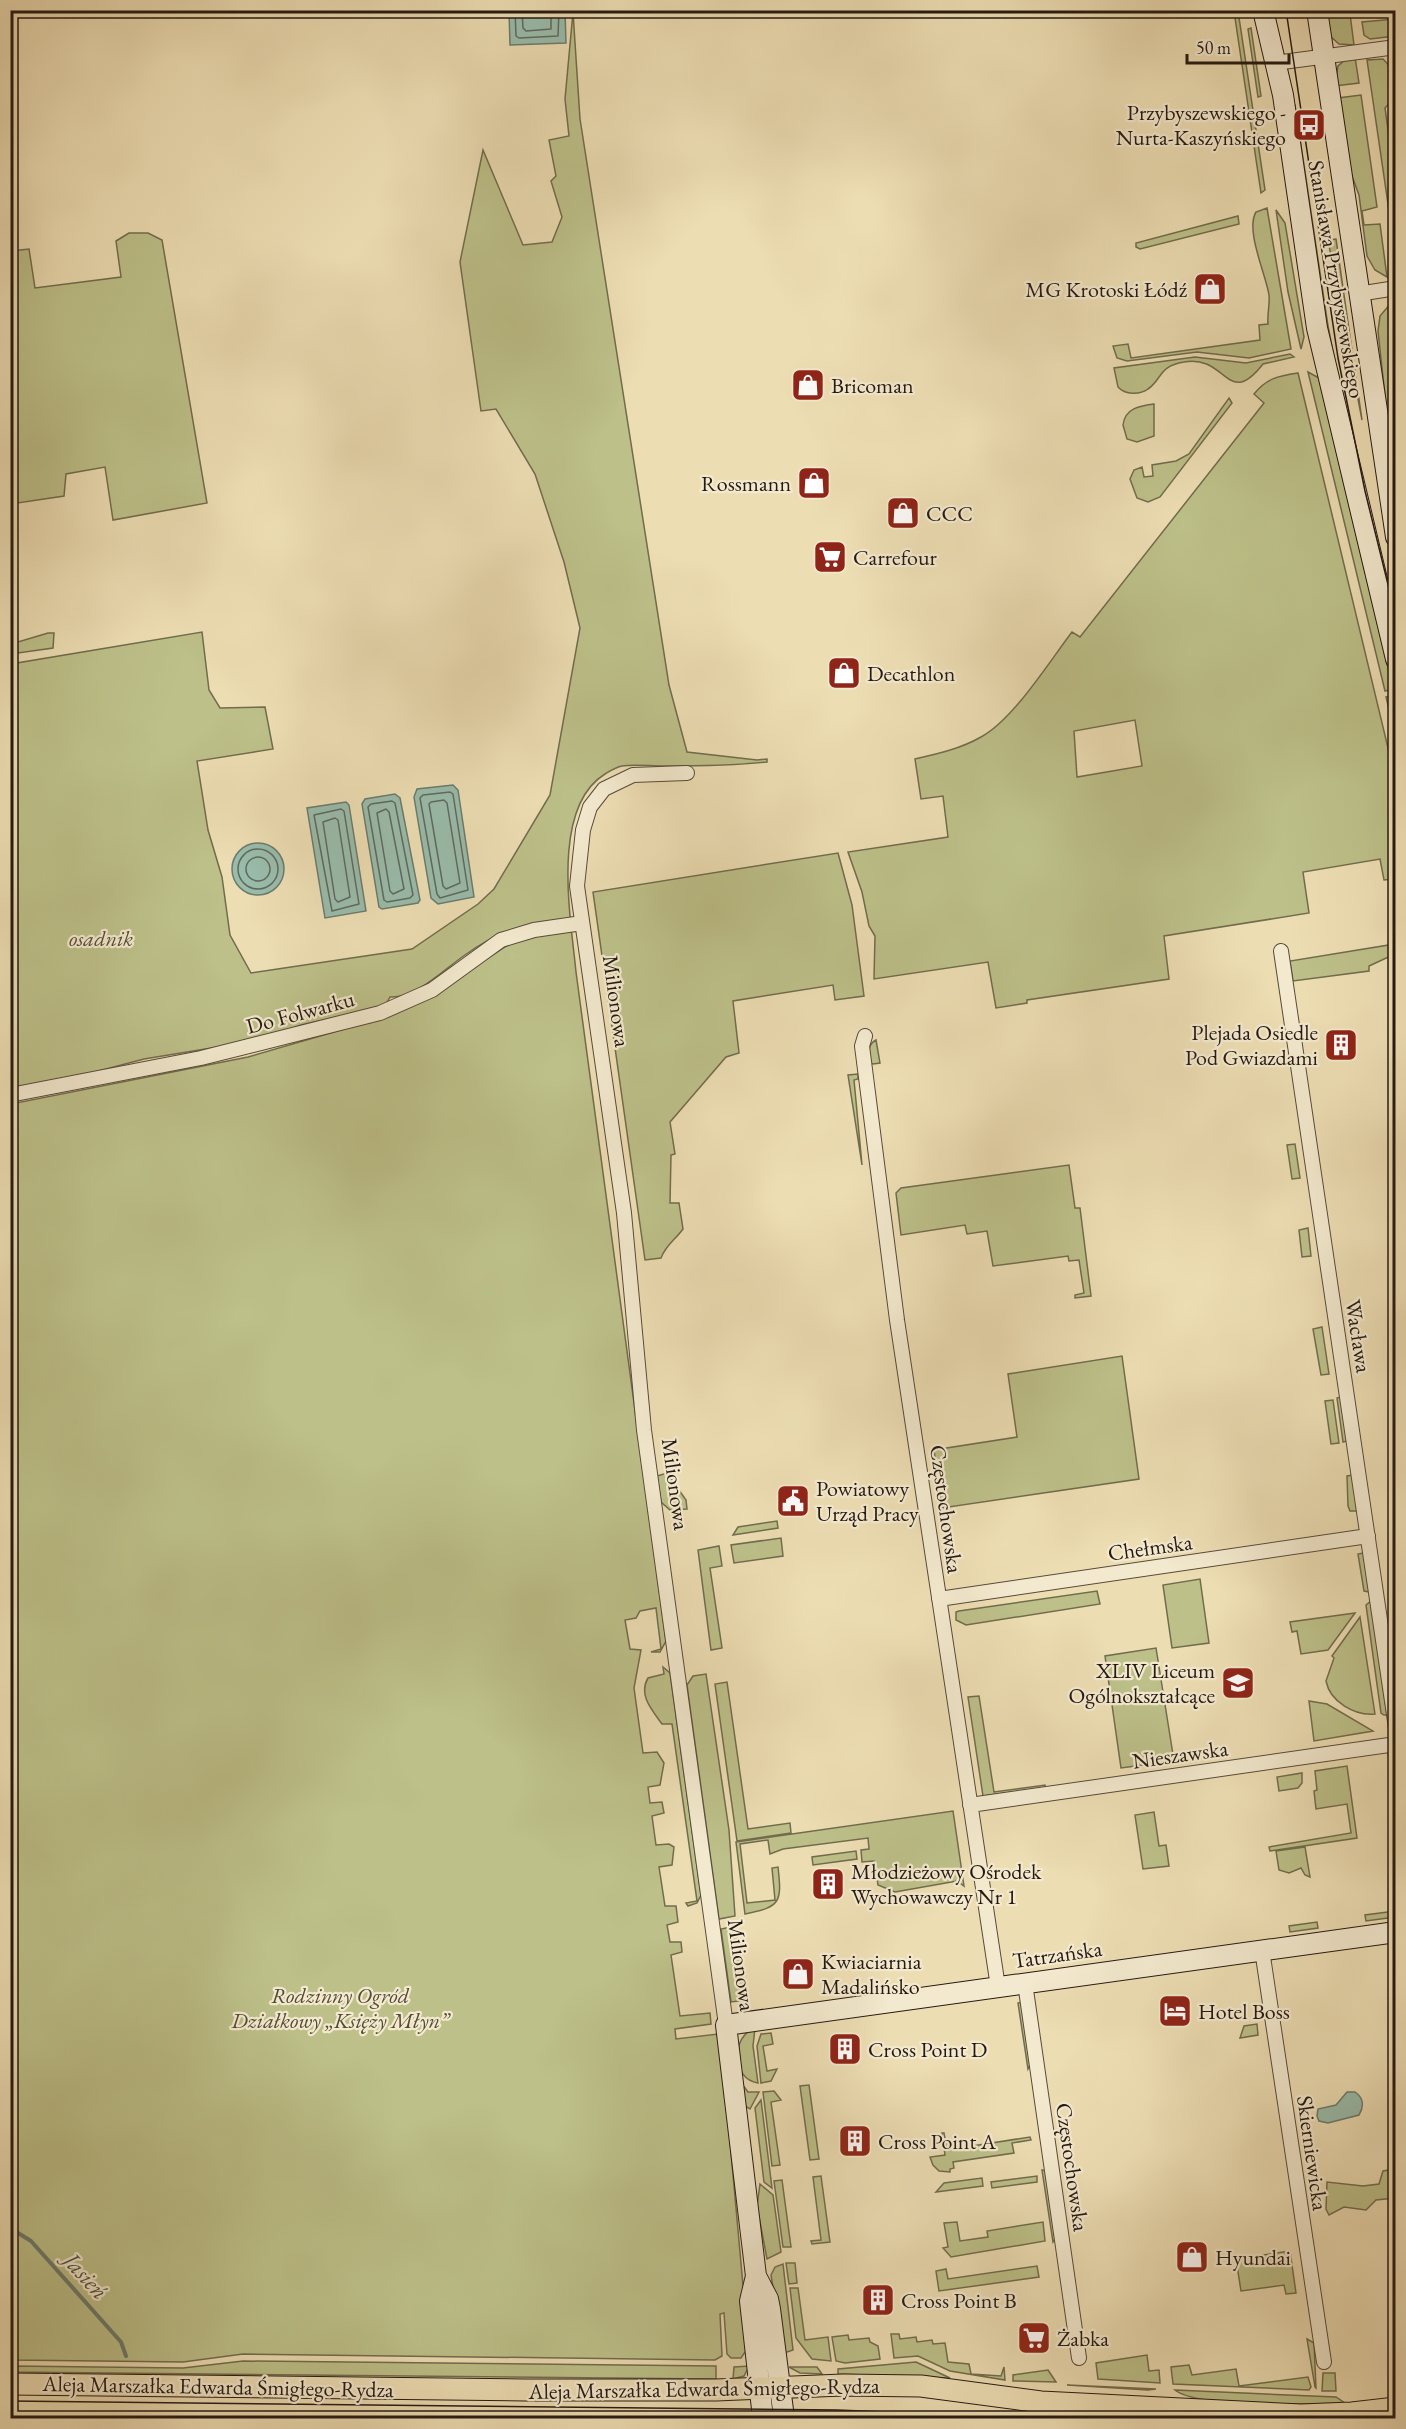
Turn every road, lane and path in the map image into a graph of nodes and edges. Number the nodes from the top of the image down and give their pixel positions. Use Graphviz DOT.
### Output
graph roads {
  1 [pos="1263,10"];
  2 [pos="1317,10"];
  3 [pos="1395,47"];
  4 [pos="1324,56"];
  5 [pos="1275,63"];
  6 [pos="1395,288"];
  7 [pos="1358,294"];
  8 [pos="1395,537"];
  9 [pos="1395,659"];
  10 [pos="687,773"];
  11 [pos="582,923"];
  12 [pos="1281,951"];
  13 [pos="865,1036"];
  14 [pos="10,1095"];
  15 [pos="1368,1536"];
  16 [pos="939,1599"];
  17 [pos="1395,1728"];
  18 [pos="1395,1744"];
  19 [pos="970,1805"];
  20 [pos="1395,1932"];
  21 [pos="1262,1950"];
  22 [pos="1025,1983"];
  23 [pos="998,1988"];
  24 [pos="726,2025"];
  25 [pos="756,2276"];
  26 [pos="1079,2358"];
  27 [pos="1324,2362"];
  28 [pos="10,2384"];
  29 [pos="781,2388"];
  30 [pos="759,2389"];
  31 [pos="1395,2408"];
  32 [pos="763,2418"];
  33 [pos="784,2418"];
  1 -- 5 [label="street, Stanisława Przybyszewskiego"];
  2 -- 4 [label="street, Stanisława Przybyszewskiego"];
  3 -- 4 [label="street"];
  4 -- 5 [label="street"];
  4 -- 7 [label="street, Stanisława Przybyszewskiego"];
  5 -- 9 [label="street, Stanisława Przybyszewskiego"];
  6 -- 7 [label="street"];
  7 -- 8 [label="street, Stanisława Przybyszewskiego"];
  10 -- 11 [label="street, Milionowa"];
  11 -- 14 [label="street, Do Folwarku"];
  11 -- 24 [label="street, Milionowa"];
  12 -- 15 [label="street, Wacława"];
  13 -- 16 [label="street, Częstochowska"];
  15 -- 16 [label="street, Chełmska"];
  15 -- 17 [label="street, Wacława"];
  16 -- 19 [label="street, Częstochowska"];
  18 -- 19 [label="street, Nieszawska"];
  19 -- 23 [label="street, Częstochowska"];
  20 -- 21 [label="street, Tatrzańska"];
  21 -- 22 [label="street, Tatrzańska"];
  21 -- 27 [label="street, Skierniewicka"];
  22 -- 23 [label="street, Tatrzańska"];
  22 -- 26 [label="street, Częstochowska"];
  23 -- 24 [label="street, Tatrzańska"];
  24 -- 25 [label="street, Milionowa"];
  25 -- 29 [label="street, Milionowa"];
  25 -- 30 [label="street, Milionowa"];
  28 -- 30 [label="main road, Aleja Marszałka Edwarda Śmigłego-Rydza"];
  29 -- 30 [label="main road, Aleja Marszałka Edwarda Śmigłego-Rydza"];
  29 -- 31 [label="main road, Aleja Marszałka Edwarda Śmigłego-Rydza"];
  29 -- 33 [label="street, Milionowa"];
  30 -- 32 [label="street, Milionowa"];
}
